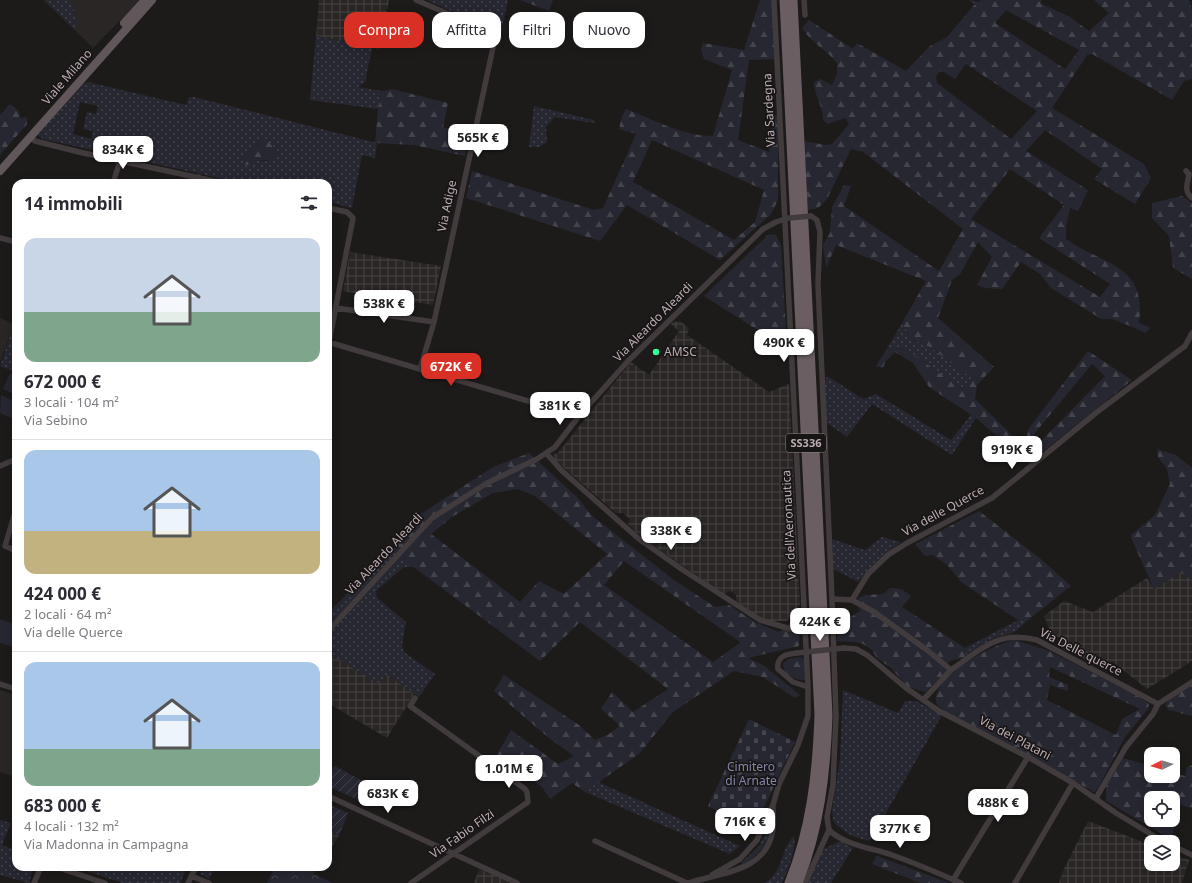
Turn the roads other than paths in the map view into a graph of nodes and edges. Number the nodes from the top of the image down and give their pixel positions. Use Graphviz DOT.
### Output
graph roads {
  1 [pos="145,0"];
  2 [pos="152,0"];
  3 [pos="416,0"];
  4 [pos="774,0"];
  5 [pos="784,0"];
  6 [pos="793,0"];
  7 [pos="804,0"];
  8 [pos="805,16"];
  9 [pos="30,137"];
  10 [pos="120,161"];
  11 [pos="0,165"];
  12 [pos="0,171"];
  13 [pos="1186,171"];
  14 [pos="114,179"];
  15 [pos="195,179"];
  16 [pos="1192,198"];
  17 [pos="332,209"];
  18 [pos="787,218"];
  19 [pos="0,238"];
  20 [pos="12,241"];
  21 [pos="336,308"];
  22 [pos="434,322"];
  23 [pos="332,325"];
  24 [pos="1192,333"];
  25 [pos="332,343"];
  26 [pos="420,369"];
  27 [pos="579,416"];
  28 [pos="547,454"];
  29 [pos="12,461"];
  30 [pos="0,466"];
  31 [pos="12,522"];
  32 [pos="12,549"];
  33 [pos="832,599"];
  34 [pos="852,600"];
  35 [pos="332,627"];
  36 [pos="805,633"];
  37 [pos="951,670"];
  38 [pos="1192,682"];
  39 [pos="0,684"];
  40 [pos="808,687"];
  41 [pos="12,688"];
  42 [pos="415,698"];
  43 [pos="923,700"];
  44 [pos="1158,704"];
  45 [pos="1028,757"];
  46 [pos="1073,783"];
  47 [pos="332,798"];
  48 [pos="1096,798"];
  49 [pos="773,805"];
  50 [pos="829,830"];
  51 [pos="1152,835"];
  52 [pos="595,841"];
  53 [pos="1180,849"];
  54 [pos="452,854"];
  55 [pos="1192,855"];
  56 [pos="39,871"];
  57 [pos="68,871"];
  58 [pos="194,871"];
  59 [pos="712,875"];
  60 [pos="191,876"];
  61 [pos="953,880"];
  62 [pos="34,883"];
  63 [pos="105,883"];
  64 [pos="188,883"];
  65 [pos="209,883"];
  66 [pos="411,883"];
  67 [pos="516,883"];
  68 [pos="688,883"];
  69 [pos="789,883"];
  70 [pos="798,883"];
  71 [pos="805,883"];
  72 [pos="961,883"];
  73 [pos="1015,883"];
  1 -- 11 [label="main road, Viale Milano"];
  2 -- 9 [label="main road, Viale Milano"];
  3 -- 22 [label="street, Via Adige"];
  4 -- 18 [label="street, Via Sardegna"];
  5 -- 69 [label="highway, SS336"];
  6 -- 70 [label="highway, SS336"];
  7 -- 8 [label="street"];
  9 -- 10 [label="street"];
  9 -- 12 [label="main road, Viale Milano"];
  10 -- 14 [label="street"];
  10 -- 15 [label="street"];
  13 -- 16 [label="street"];
  17 -- 21 [label="street"];
  18 -- 27 [label="street, Via Aleardo Aleardi"];
  18 -- 33 [label="street, bridge"];
  18 -- 36 [label="street, Via dell'Aeronautica"];
  19 -- 20 [label="street"];
  21 -- 22 [label="street"];
  21 -- 23 [label="street"];
  22 -- 26 [label="street, Via Adige"];
  24 -- 34 [label="street, Via delle Querce"];
  25 -- 26 [label="street"];
  26 -- 27 [label="street"];
  27 -- 28 [label="street, Via Aleardo Aleardi"];
  28 -- 35 [label="street, Via Aleardo Aleardi"];
  28 -- 36 [label="street"];
  29 -- 30 [label="street"];
  31 -- 32 [label="street"];
  33 -- 34 [label="street"];
  33 -- 50 [label="street"];
  34 -- 37 [label="street"];
  36 -- 40 [label="street, Via dell'Aeronautica"];
  37 -- 43 [label="street"];
  37 -- 44 [label="street, Via Delle querce"];
  38 -- 44 [label="street"];
  39 -- 41 [label="street"];
  40 -- 43 [label="street, Via dei Platani, bridge"];
  40 -- 49 [label="street, Via dell'Aeronautica"];
  42 -- 54 [label="street, Via Fabio Filzi"];
  43 -- 45 [label="street, Via dei Platani"];
  44 -- 48 [label="street"];
  45 -- 46 [label="street, Via dei Platani"];
  45 -- 61 [label="street"];
  46 -- 48 [label="street, Via dei Platani"];
  46 -- 73 [label="street"];
  47 -- 54 [label="street"];
  48 -- 51 [label="street, Via dei Platani"];
  49 -- 59 [label="street"];
  49 -- 59 [label="street"];
  50 -- 61 [label="street"];
  50 -- 71 [label="street"];
  52 -- 68 [label="street"];
  53 -- 55 [label="street"];
  54 -- 66 [label="street, Via Fabio Filzi"];
  54 -- 67 [label="street"];
  56 -- 62 [label="street"];
  57 -- 63 [label="street"];
  58 -- 60 [label="street"];
  59 -- 68 [label="street"];
  60 -- 64 [label="street"];
  60 -- 65 [label="street"];
  61 -- 72 [label="street"];
}
